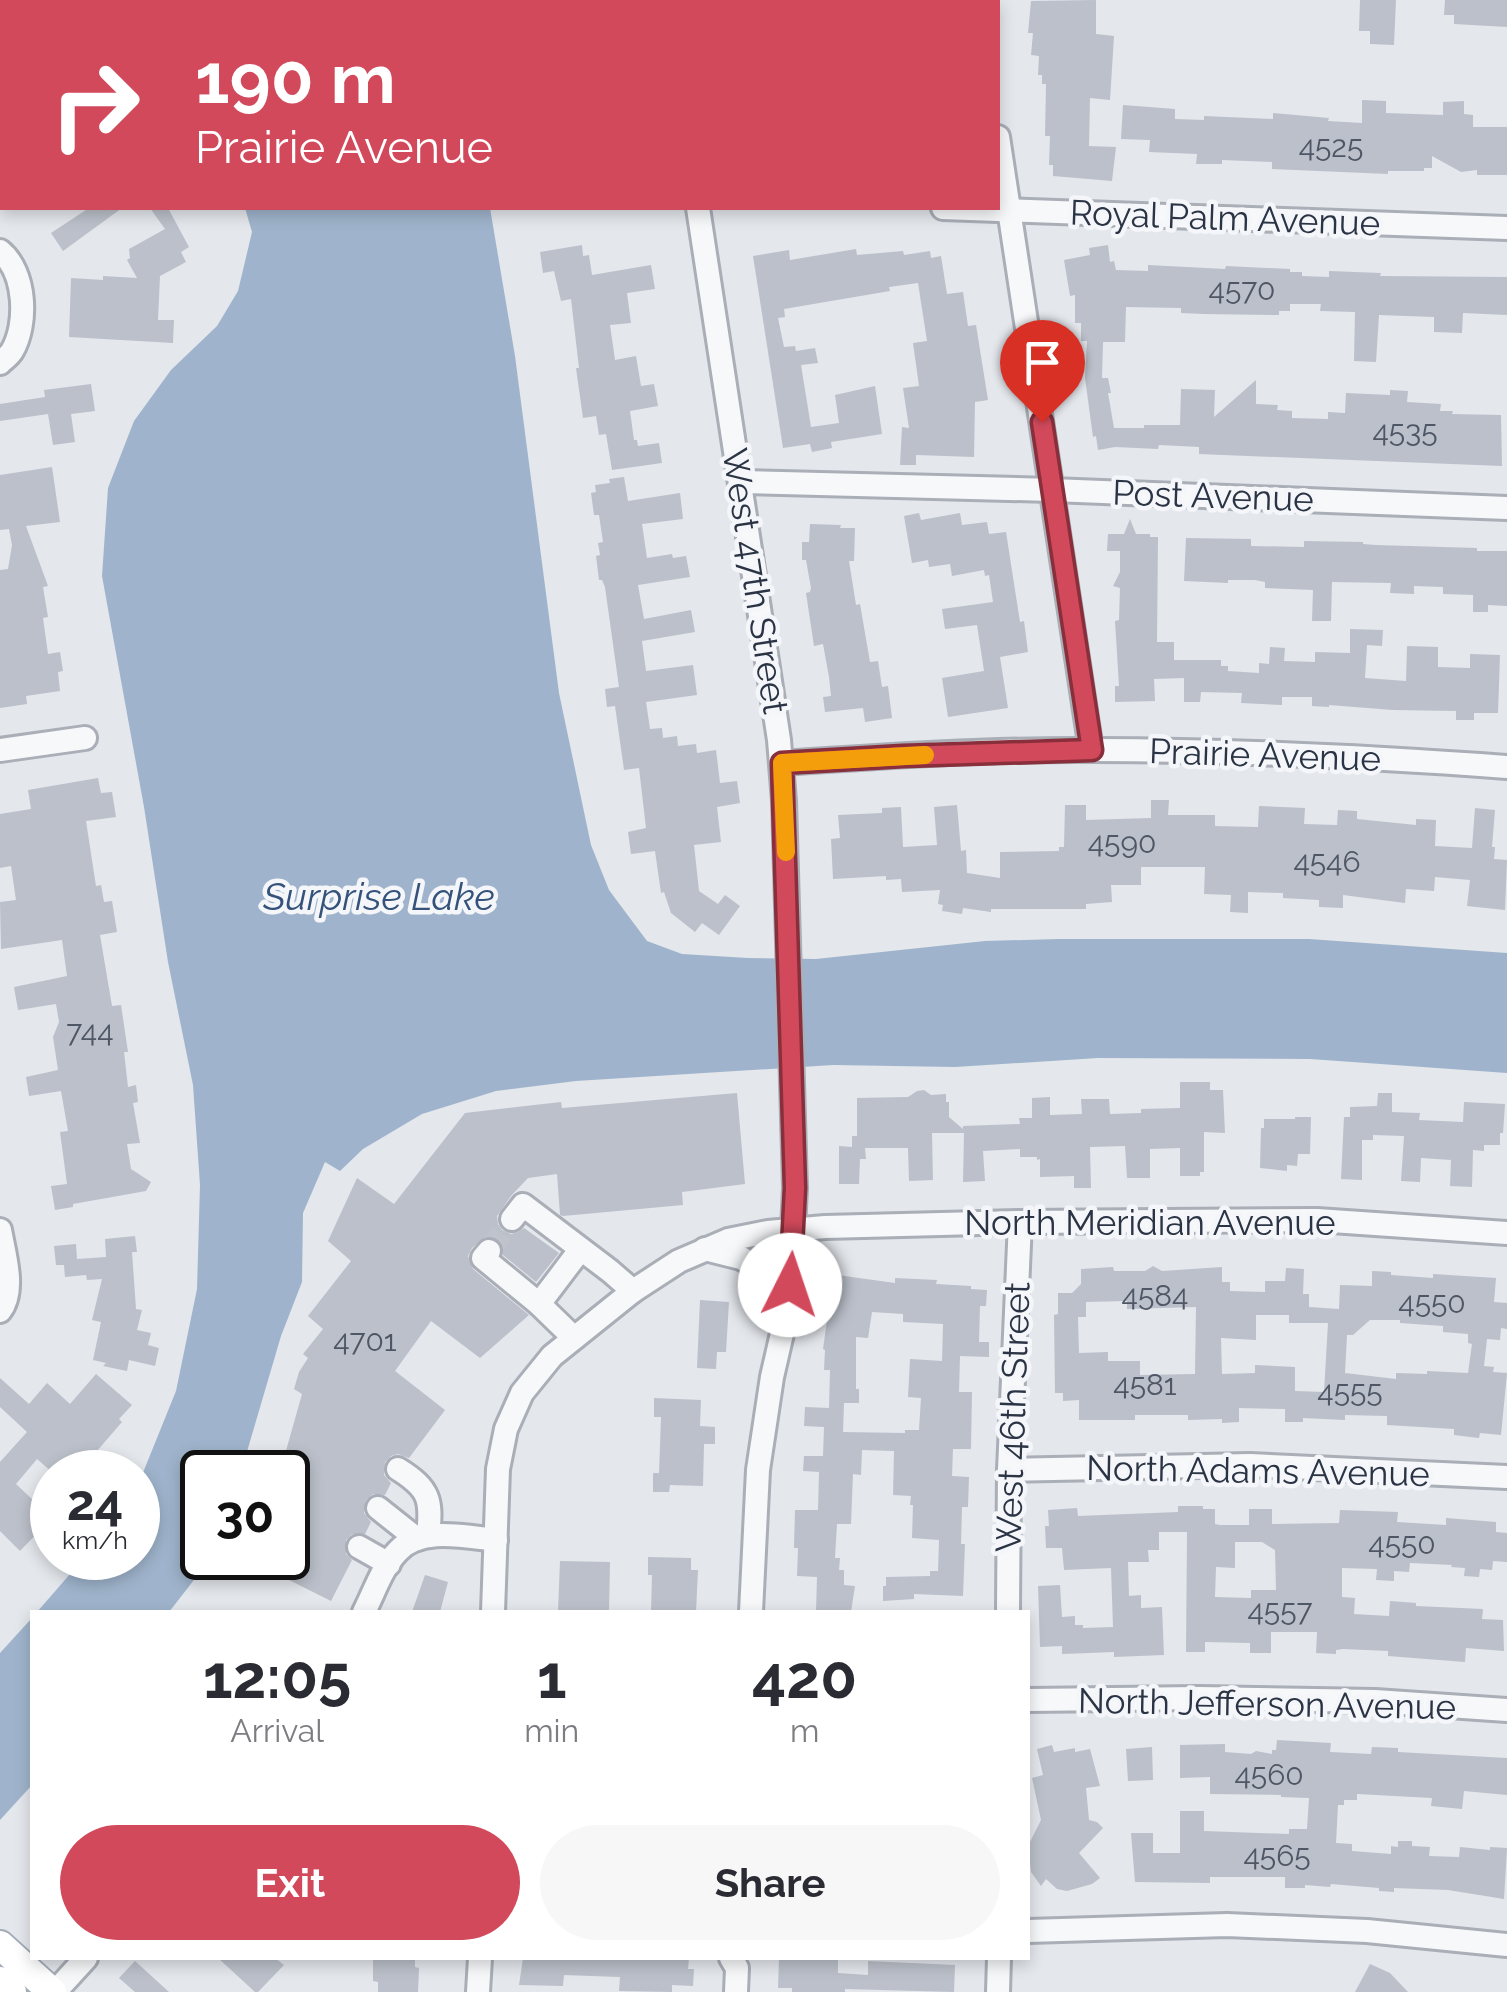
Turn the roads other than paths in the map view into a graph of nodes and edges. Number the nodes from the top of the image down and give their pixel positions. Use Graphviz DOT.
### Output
graph roads {
  1 [pos="1000,150"];
  2 [pos="1000,209"];
  3 [pos="1009,209"];
  4 [pos="698,210"];
  5 [pos="1507,228"];
  6 [pos="0,251"];
  7 [pos="0,363"];
  8 [pos="740,482"];
  9 [pos="1052,490"];
  10 [pos="1507,508"];
  11 [pos="85,738"];
  12 [pos="0,750"];
  13 [pos="1092,750"];
  14 [pos="782,763"];
  15 [pos="1507,766"];
  16 [pos="512,1218"];
  17 [pos="1020,1222"];
  18 [pos="794,1229"];
  19 [pos="0,1230"];
  20 [pos="1507,1232"];
  21 [pos="705,1249"];
  22 [pos="580,1250"];
  23 [pos="489,1251"];
  24 [pos="790,1285"];
  25 [pos="632,1291"];
  26 [pos="539,1304"];
  27 [pos="0,1311"];
  28 [pos="574,1338"];
  29 [pos="398,1469"];
  30 [pos="1009,1470"];
  31 [pos="1507,1478"];
  32 [pos="378,1508"];
  33 [pos="422,1537"];
  34 [pos="496,1540"];
  35 [pos="359,1547"];
  36 [pos="389,1564"];
  37 [pos="365,1610"];
  38 [pos="493,1610"];
  39 [pos="751,1610"];
  40 [pos="1008,1610"];
  41 [pos="1030,1700"];
  42 [pos="1507,1710"];
  43 [pos="1030,1931"];
  44 [pos="0,1945"];
  45 [pos="1507,1946"];
  46 [pos="84,1960"];
  47 [pos="480,1960"];
  48 [pos="999,1960"];
  49 [pos="0,1981"];
  50 [pos="12,1992"];
  51 [pos="54,1992"];
  52 [pos="478,1992"];
  53 [pos="998,1992"];
  1 -- 3 [label="street"];
  2 -- 3 [label="street, Royal Palm Avenue"];
  3 -- 5 [label="street, Royal Palm Avenue"];
  3 -- 9 [label="street"];
  4 -- 8 [label="street, West 47th Street"];
  6 -- 7 [label="street"];
  8 -- 9 [label="street, Post Avenue"];
  8 -- 14 [label="street, West 47th Street"];
  9 -- 10 [label="street, Post Avenue"];
  9 -- 13 [label="street"];
  11 -- 12 [label="street"];
  13 -- 14 [label="street, Prairie Avenue"];
  13 -- 15 [label="street, Prairie Avenue"];
  14 -- 18 [label="street, West 47th Street"];
  16 -- 22 [label="street"];
  17 -- 18 [label="street, North Meridian Avenue"];
  17 -- 20 [label="street, North Meridian Avenue"];
  17 -- 30 [label="street, West 46th Street"];
  18 -- 21 [label="street, North Meridian Avenue"];
  18 -- 24 [label="street, West 47th Street"];
  19 -- 27 [label="street"];
  21 -- 24 [label="street"];
  21 -- 25 [label="street, North Meridian Avenue"];
  22 -- 25 [label="street"];
  22 -- 26 [label="street"];
  23 -- 26 [label="street"];
  24 -- 39 [label="street, West 47th Street"];
  25 -- 28 [label="street, North Meridian Avenue"];
  26 -- 28 [label="street"];
  28 -- 34 [label="street, North Meridian Avenue"];
  29 -- 33 [label="street"];
  30 -- 31 [label="street, North Adams Avenue"];
  30 -- 40 [label="street, West 46th Street"];
  32 -- 33 [label="street"];
  33 -- 34 [label="street"];
  33 -- 36 [label="street"];
  34 -- 38 [label="street, North Meridian Avenue"];
  35 -- 36 [label="street"];
  36 -- 37 [label="street"];
  41 -- 42 [label="street, North Jefferson Avenue"];
  43 -- 45 [label="street"];
  44 -- 51 [label="main road"];
  46 -- 51 [label="street"];
  47 -- 52 [label="street"];
  48 -- 53 [label="street"];
  49 -- 50 [label="main road"];
}
